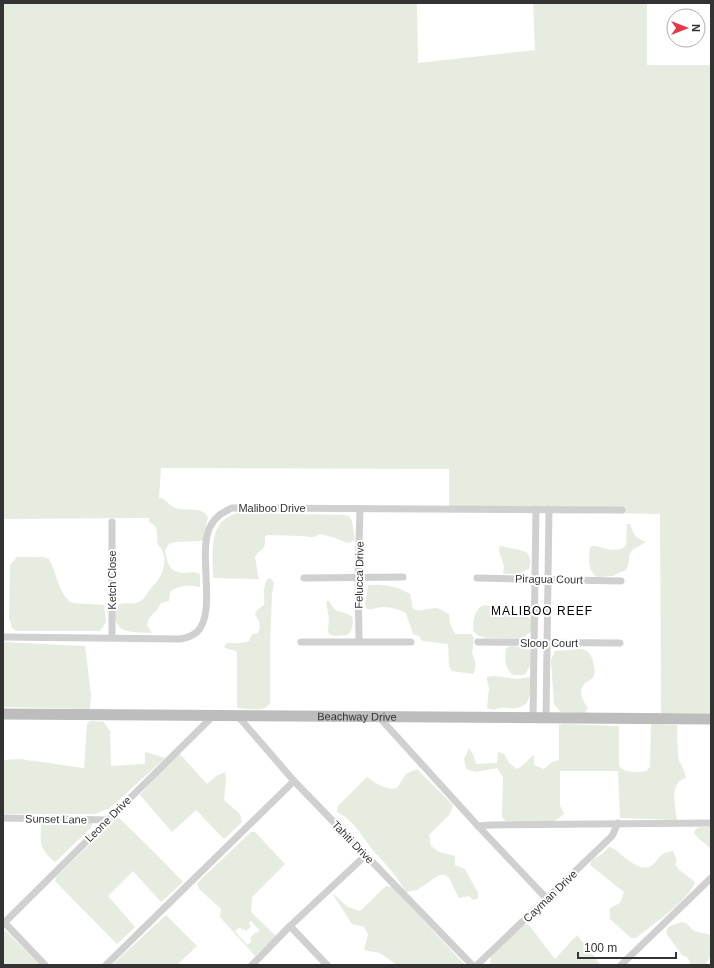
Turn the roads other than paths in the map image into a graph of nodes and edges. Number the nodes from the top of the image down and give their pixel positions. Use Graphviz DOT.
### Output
graph roads {
  1 [pos="360,509"];
  2 [pos="536,509"];
  3 [pos="549,509"];
  4 [pos="622,510"];
  5 [pos="112,522"];
  6 [pos="403,577"];
  7 [pos="304,578"];
  8 [pos="358,578"];
  9 [pos="477,578"];
  10 [pos="535,579"];
  11 [pos="548,579"];
  12 [pos="621,581"];
  13 [pos="3,637"];
  14 [pos="112,638"];
  15 [pos="358,641"];
  16 [pos="301,642"];
  17 [pos="411,642"];
  18 [pos="478,642"];
  19 [pos="535,642"];
  20 [pos="548,642"];
  21 [pos="620,643"];
  22 [pos="3,714"];
  23 [pos="214,715"];
  24 [pos="237,715"];
  25 [pos="378,716"];
  26 [pos="534,717"];
  27 [pos="546,717"];
  28 [pos="711,719"];
  29 [pos="294,781"];
  30 [pos="3,818"];
  31 [pos="108,820"];
  32 [pos="618,823"];
  33 [pos="711,823"];
  34 [pos="478,826"];
  35 [pos="366,855"];
  36 [pos="711,878"];
  37 [pos="547,899"];
  38 [pos="4,923"];
  39 [pos="290,926"];
  40 [pos="45,965"];
  41 [pos="106,965"];
  42 [pos="252,965"];
  43 [pos="327,965"];
  44 [pos="472,965"];
  45 [pos="478,965"];
  46 [pos="621,965"];
  1 -- 2 [label="street, Maliboo Drive"];
  1 -- 8 [label="street, Felucca Drive"];
  1 -- 14 [label="street, Maliboo Drive"];
  2 -- 3 [label="street, Maliboo Drive"];
  2 -- 10 [label="street"];
  3 -- 4 [label="street, Maliboo Drive"];
  3 -- 11 [label="street"];
  5 -- 14 [label="street, Ketch Close"];
  6 -- 8 [label="street"];
  7 -- 8 [label="street"];
  8 -- 15 [label="street, Felucca Drive"];
  9 -- 10 [label="street, Piragua Court"];
  10 -- 11 [label="street, Piragua Court"];
  10 -- 19 [label="street"];
  11 -- 12 [label="street, Piragua Court"];
  11 -- 20 [label="street"];
  13 -- 14 [label="street, Maliboo Drive"];
  15 -- 16 [label="street"];
  15 -- 17 [label="street"];
  18 -- 19 [label="street, Sloop Court"];
  19 -- 20 [label="street, Sloop Court"];
  19 -- 26 [label="street"];
  20 -- 21 [label="street, Sloop Court"];
  20 -- 27 [label="street"];
  22 -- 23 [label="street, Beachway Drive"];
  23 -- 24 [label="street, Beachway Drive"];
  23 -- 31 [label="street, Leone Drive"];
  24 -- 25 [label="street, Beachway Drive"];
  24 -- 29 [label="street, Tahiti Drive"];
  25 -- 26 [label="street, Beachway Drive"];
  25 -- 34 [label="street"];
  26 -- 27 [label="street, Beachway Drive"];
  27 -- 28 [label="street, Beachway Drive"];
  29 -- 35 [label="street, Tahiti Drive"];
  29 -- 41 [label="street"];
  30 -- 31 [label="street, Sunset Lane"];
  31 -- 38 [label="street, Leone Drive"];
  32 -- 33 [label="street"];
  32 -- 34 [label="street"];
  32 -- 37 [label="street, Cayman Drive"];
  34 -- 37 [label="street"];
  35 -- 39 [label="street"];
  35 -- 44 [label="street, Tahiti Drive"];
  36 -- 46 [label="street"];
  37 -- 45 [label="street, Cayman Drive"];
  38 -- 40 [label="street"];
  39 -- 42 [label="street"];
  39 -- 43 [label="street"];
}
